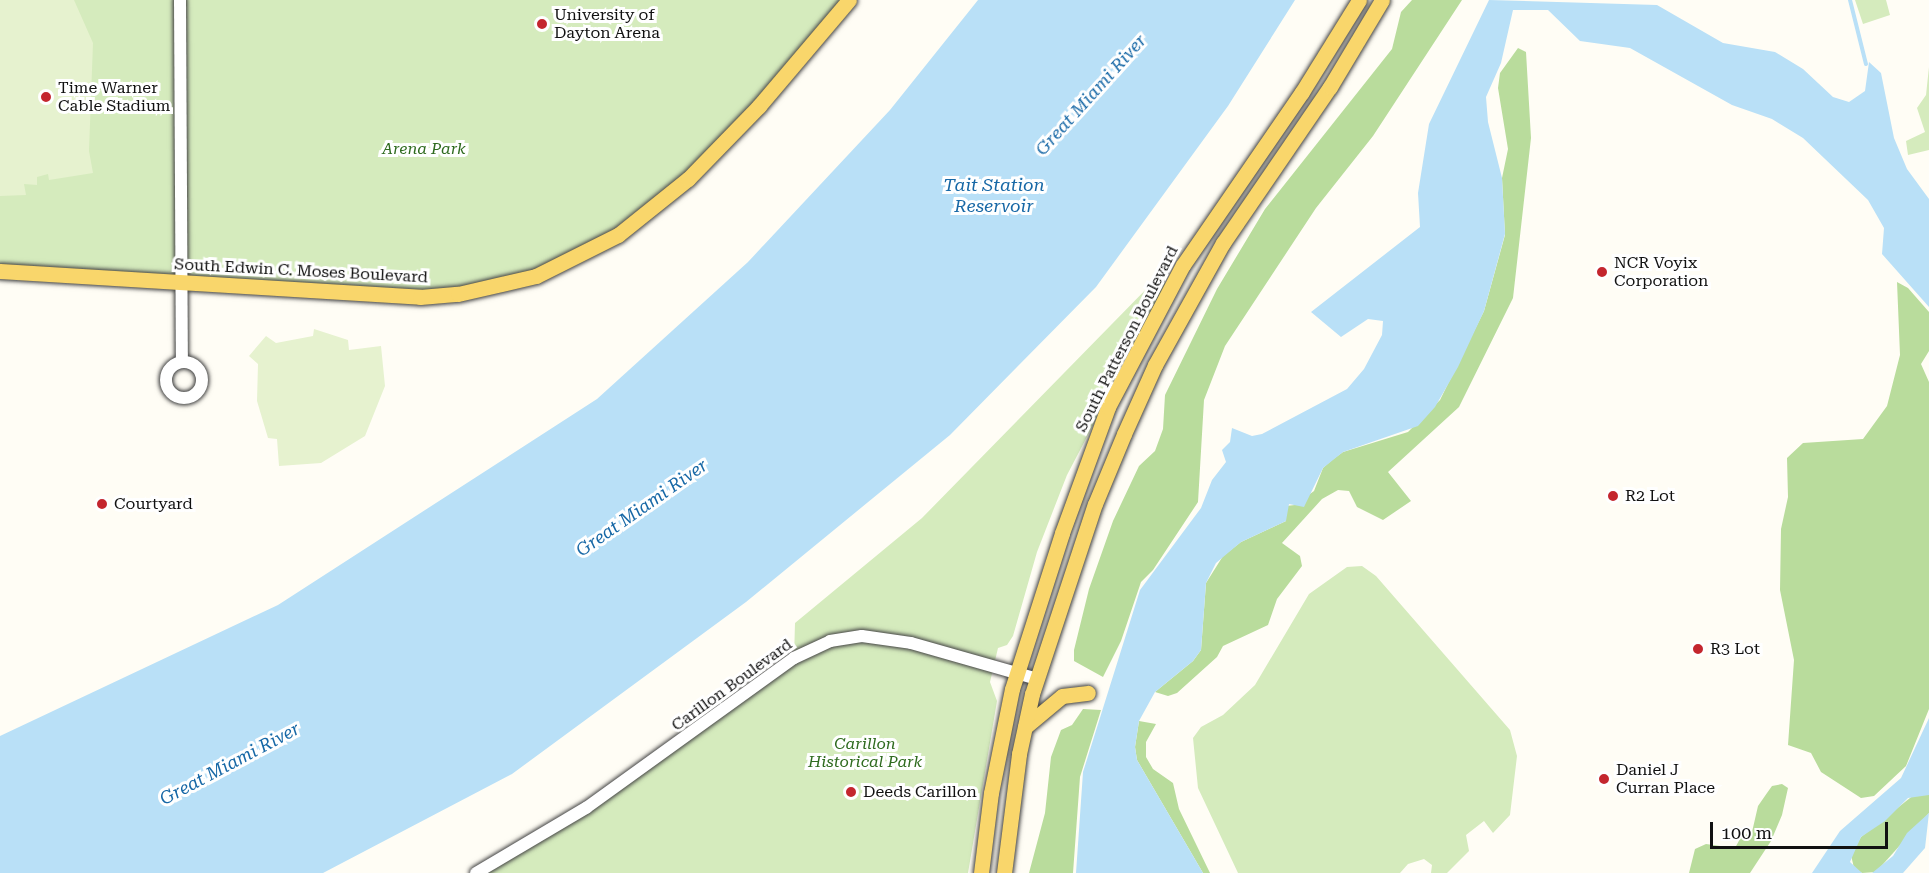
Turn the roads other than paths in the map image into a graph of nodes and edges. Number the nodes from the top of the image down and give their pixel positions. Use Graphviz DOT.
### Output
graph roads {
  1 [pos="180,0"];
  2 [pos="849,0"];
  3 [pos="1359,0"];
  4 [pos="1382,0"];
  5 [pos="0,271"];
  6 [pos="180,282"];
  7 [pos="182,361"];
  8 [pos="1018,672"];
  9 [pos="1036,679"];
  10 [pos="1088,693"];
  11 [pos="1025,727"];
  12 [pos="476,873"];
  13 [pos="981,873"];
  14 [pos="1004,873"];
  1 -- 6 [label="street"];
  2 -- 6 [label="main road, South Edwin C. Moses Boulevard"];
  3 -- 8 [label="main road, South Patterson Boulevard"];
  4 -- 9 [label="main road"];
  5 -- 6 [label="main road, South Edwin C. Moses Boulevard"];
  6 -- 7 [label="street"];
  8 -- 9 [label="street, Carillon Boulevard"];
  8 -- 12 [label="street, Carillon Boulevard"];
  8 -- 13 [label="main road, South Patterson Boulevard"];
  9 -- 11 [label="main road"];
  10 -- 11 [label="main road"];
  11 -- 14 [label="main road"];
}
